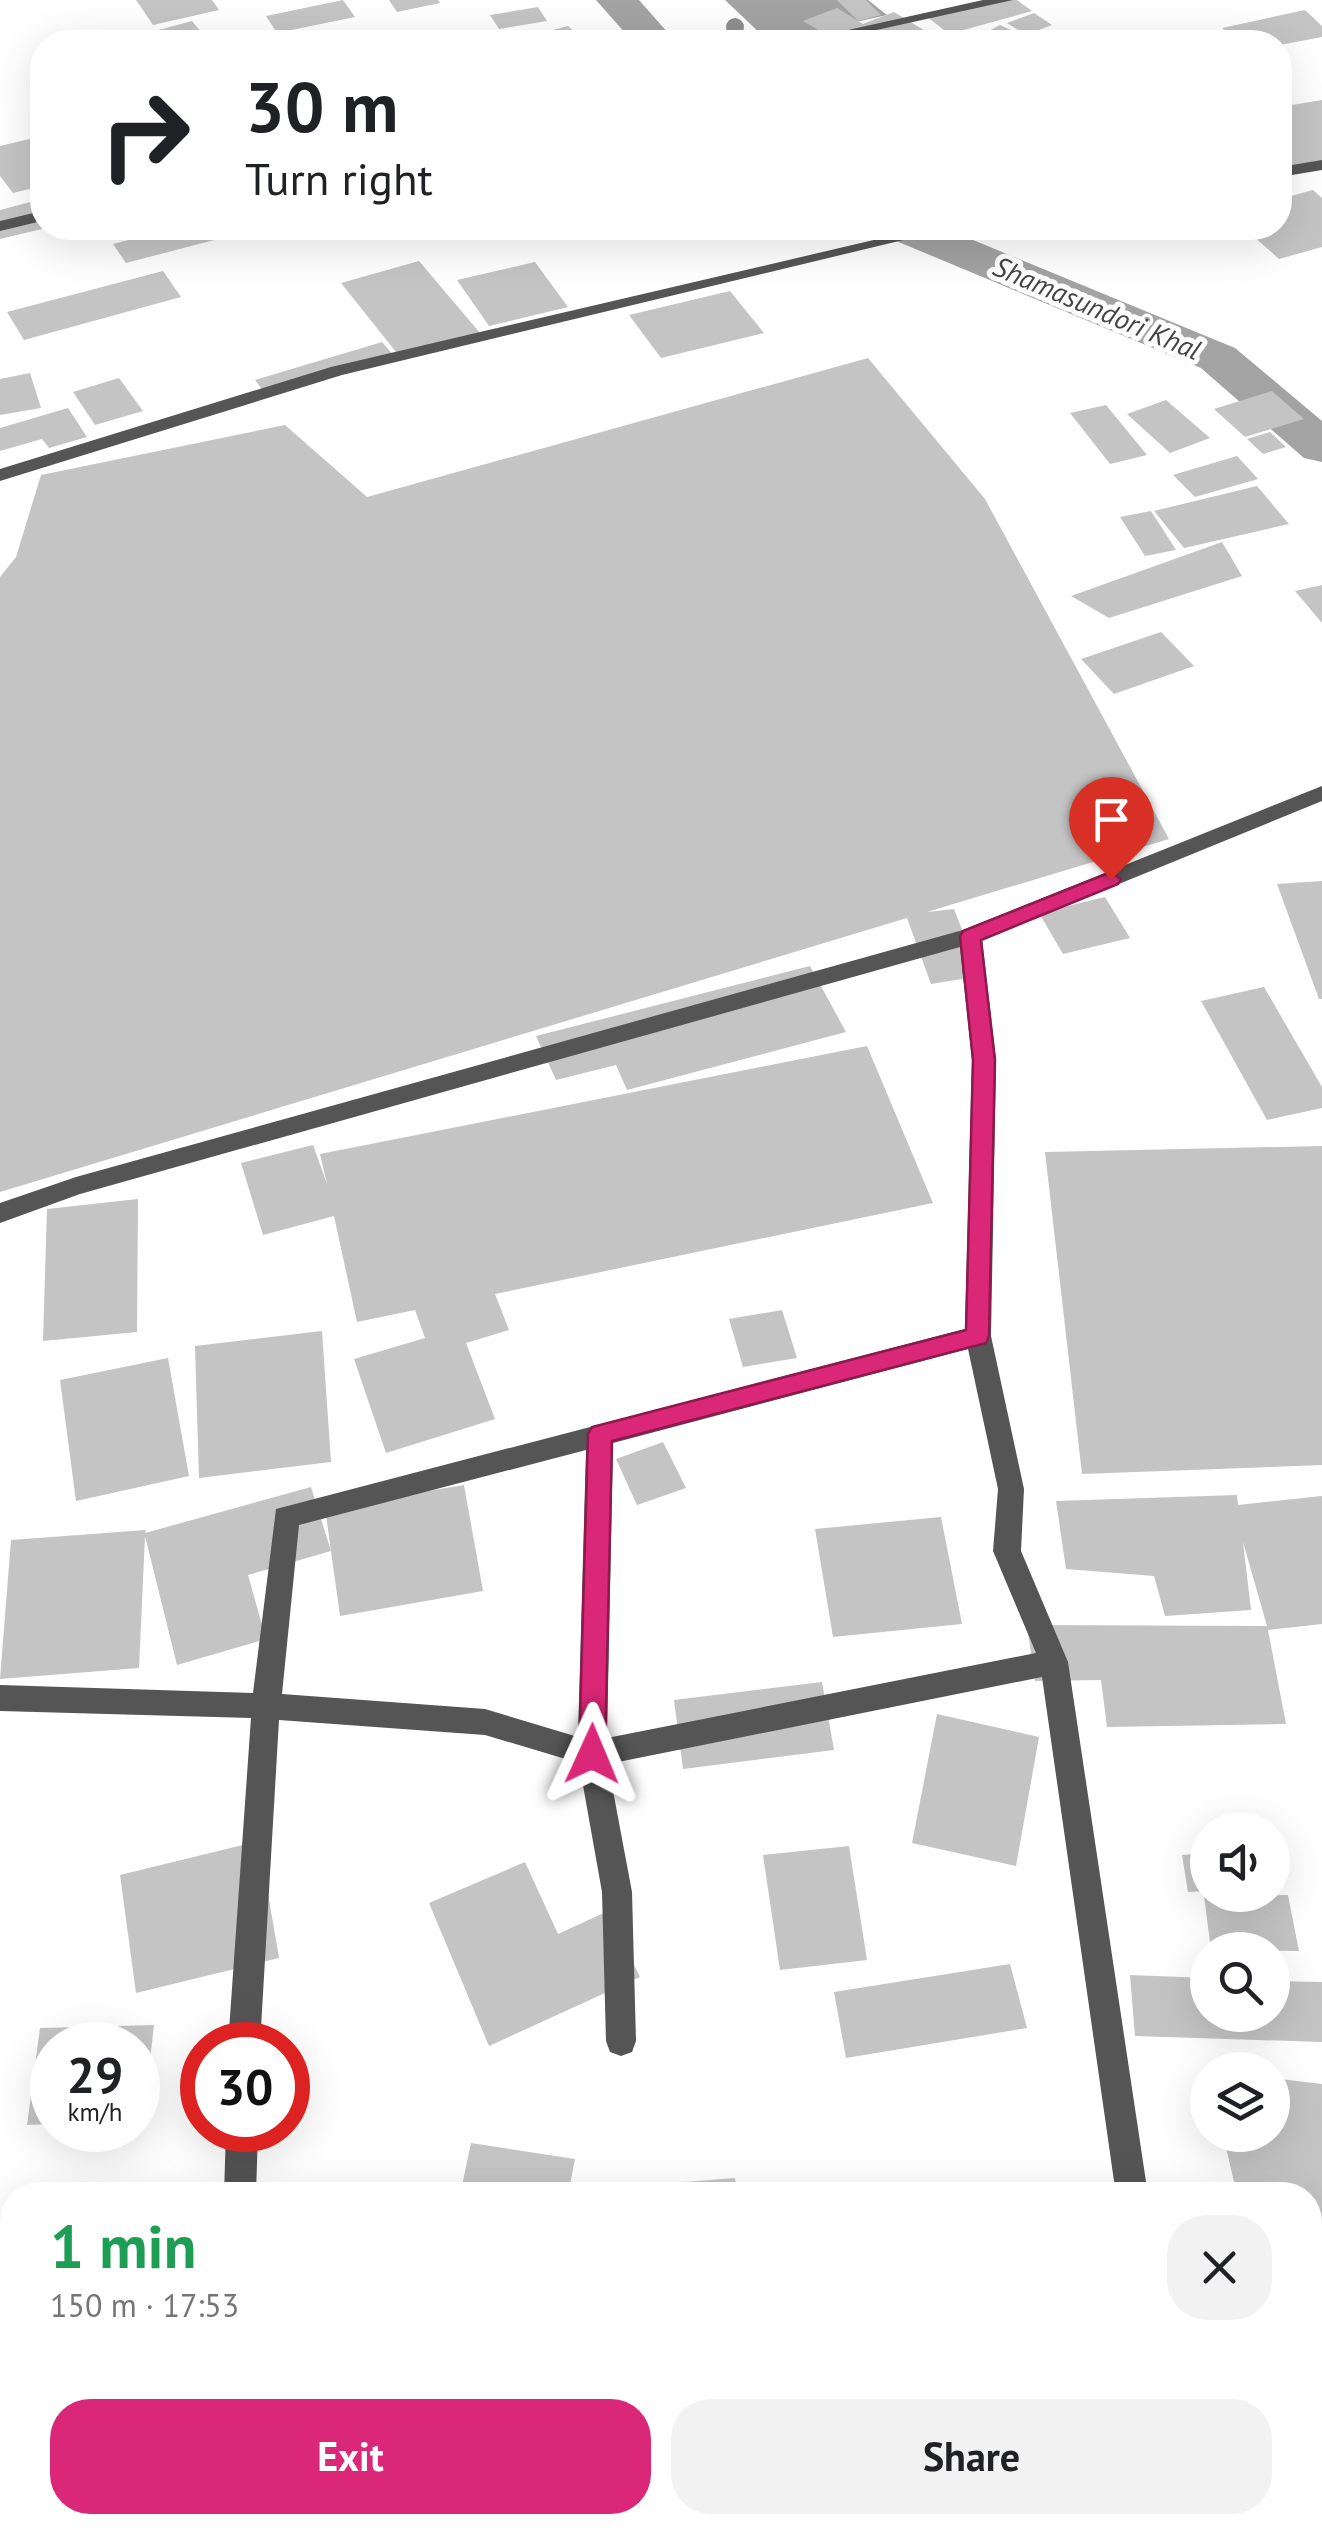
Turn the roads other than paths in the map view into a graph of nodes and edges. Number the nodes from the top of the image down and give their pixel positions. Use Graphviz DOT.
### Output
graph roads {
  1 [pos="1005,0"];
  2 [pos="860,30"];
  3 [pos="1322,165"];
  4 [pos="1292,170"];
  5 [pos="30,219"];
  6 [pos="0,226"];
  7 [pos="894,240"];
  8 [pos="0,475"];
  9 [pos="1322,793"];
  10 [pos="970,936"];
  11 [pos="0,1213"];
  12 [pos="978,1336"];
  13 [pos="600,1434"];
  14 [pos="1054,1662"];
  15 [pos="0,1698"];
  16 [pos="266,1706"];
  17 [pos="592,1754"];
  18 [pos="245,2022"];
  19 [pos="621,2040"];
  20 [pos="241,2152"];
  21 [pos="240,2182"];
  22 [pos="1130,2182"];
  1 -- 2 [label="street"];
  3 -- 4 [label="street"];
  5 -- 6 [label="street"];
  7 -- 8 [label="street"];
  9 -- 10 [label="street"];
  10 -- 11 [label="street"];
  10 -- 12 [label="street"];
  12 -- 13 [label="street"];
  12 -- 14 [label="street"];
  13 -- 16 [label="street"];
  13 -- 17 [label="street"];
  14 -- 17 [label="street"];
  14 -- 22 [label="street"];
  15 -- 16 [label="street"];
  16 -- 17 [label="street"];
  16 -- 18 [label="street"];
  17 -- 19 [label="street"];
  20 -- 21 [label="street"];
}
